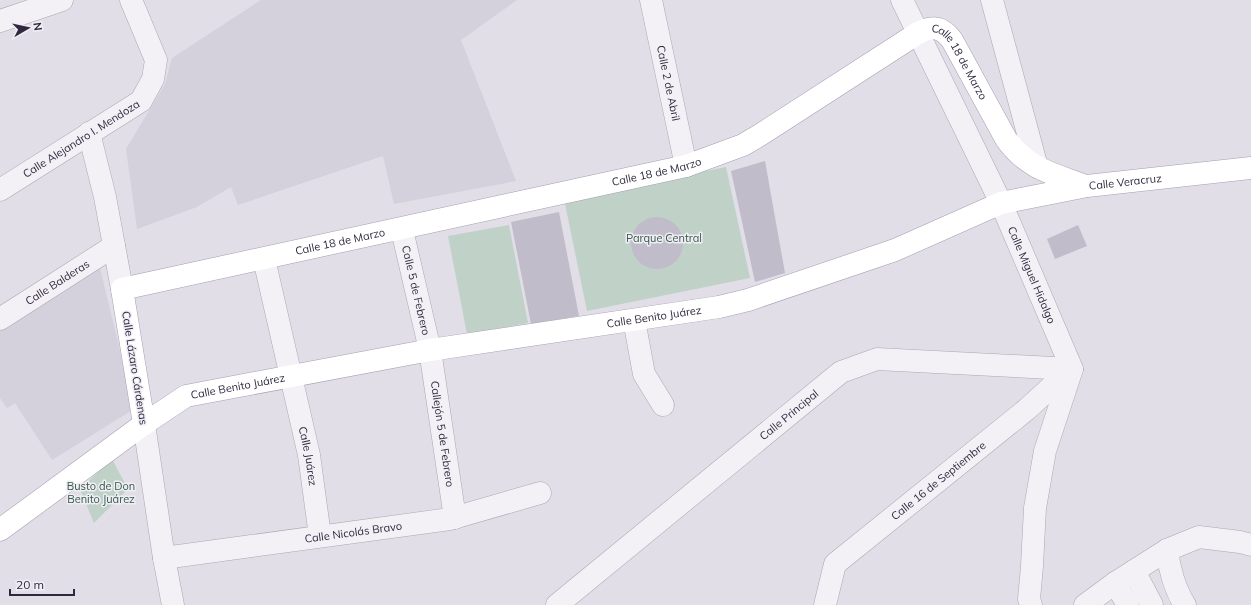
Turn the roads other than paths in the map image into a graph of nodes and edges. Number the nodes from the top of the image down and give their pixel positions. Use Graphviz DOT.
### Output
graph roads {
  1 [pos="62,0"];
  2 [pos="131,0"];
  3 [pos="651,0"];
  4 [pos="902,0"];
  5 [pos="992,0"];
  6 [pos="0,21"];
  7 [pos="918,33"];
  8 [pos="89,133"];
  9 [pos="686,166"];
  10 [pos="1037,167"];
  11 [pos="1251,168"];
  12 [pos="1087,186"];
  13 [pos="0,190"];
  14 [pos="1001,203"];
  15 [pos="402,230"];
  16 [pos="114,246"];
  17 [pos="264,259"];
  18 [pos="122,289"];
  19 [pos="0,319"];
  20 [pos="634,320"];
  21 [pos="430,350"];
  22 [pos="1072,369"];
  23 [pos="293,376"];
  24 [pos="663,405"];
  25 [pos="144,424"];
  26 [pos="540,493"];
  27 [pos="455,518"];
  28 [pos="0,530"];
  29 [pos="320,536"];
  30 [pos="1246,544"];
  31 [pos="1167,550"];
  32 [pos="164,558"];
  33 [pos="1134,571"];
  34 [pos="1115,583"];
  35 [pos="1178,603"];
  36 [pos="173,605"];
  37 [pos="557,605"];
  38 [pos="825,605"];
  39 [pos="1031,605"];
  40 [pos="1085,605"];
  41 [pos="1128,605"];
  42 [pos="1152,605"];
  1 -- 6 [label="street"];
  2 -- 8 [label="street, Calle Alejandro I. Mendoza"];
  3 -- 9 [label="street, Calle 2 de Abril"];
  4 -- 7 [label="street, Calle Miguel Hidalgo"];
  5 -- 10 [label="street"];
  7 -- 9 [label="main road, Calle 18 de Marzo"];
  7 -- 10 [label="main road, Calle 18 de Marzo"];
  7 -- 14 [label="street, Calle Miguel Hidalgo"];
  8 -- 13 [label="street, Calle Alejandro I. Mendoza"];
  8 -- 16 [label="street, Calle Lázaro Cárdenas"];
  9 -- 15 [label="main road, Calle 18 de Marzo"];
  10 -- 12 [label="main road, Calle 18 de Marzo"];
  11 -- 12 [label="main road, Calle Veracruz"];
  12 -- 14 [label="main road, Calle Veracruz"];
  14 -- 20 [label="main road, Calle Benito Juárez"];
  14 -- 22 [label="street, Calle Miguel Hidalgo"];
  15 -- 17 [label="main road, Calle 18 de Marzo"];
  15 -- 21 [label="street, Calle 5 de Febrero"];
  16 -- 18 [label="street, Calle Lázaro Cárdenas"];
  16 -- 19 [label="street, Calle Balderas"];
  17 -- 18 [label="main road, Calle 18 de Marzo"];
  17 -- 23 [label="street, Calle Benito Juárez"];
  18 -- 25 [label="main road, Calle Lázaro Cárdenas"];
  20 -- 21 [label="main road, Calle Benito Juárez"];
  20 -- 24 [label="street"];
  21 -- 23 [label="main road, Calle Benito Juárez"];
  21 -- 27 [label="street, Callejón 5 de Febrero"];
  22 -- 37 [label="street, Calle Principal"];
  22 -- 38 [label="street, Calle 16 de Septiembre"];
  22 -- 39 [label="street"];
  23 -- 25 [label="main road, Calle Benito Juárez"];
  23 -- 29 [label="street, Calle Juárez"];
  25 -- 28 [label="main road, Calle Benito Juárez"];
  25 -- 32 [label="street, Calle Lázaro Cárdenas"];
  26 -- 27 [label="street, Calle Nicolás Bravo"];
  27 -- 29 [label="street, Calle Nicolás Bravo"];
  29 -- 32 [label="street, Calle Nicolás Bravo"];
  30 -- 31 [label="street"];
  31 -- 33 [label="street"];
  31 -- 35 [label="street"];
  32 -- 36 [label="street, Calle Lázaro Cárdenas"];
  33 -- 34 [label="street"];
  33 -- 42 [label="street"];
  34 -- 40 [label="street"];
  34 -- 41 [label="street"];
}
